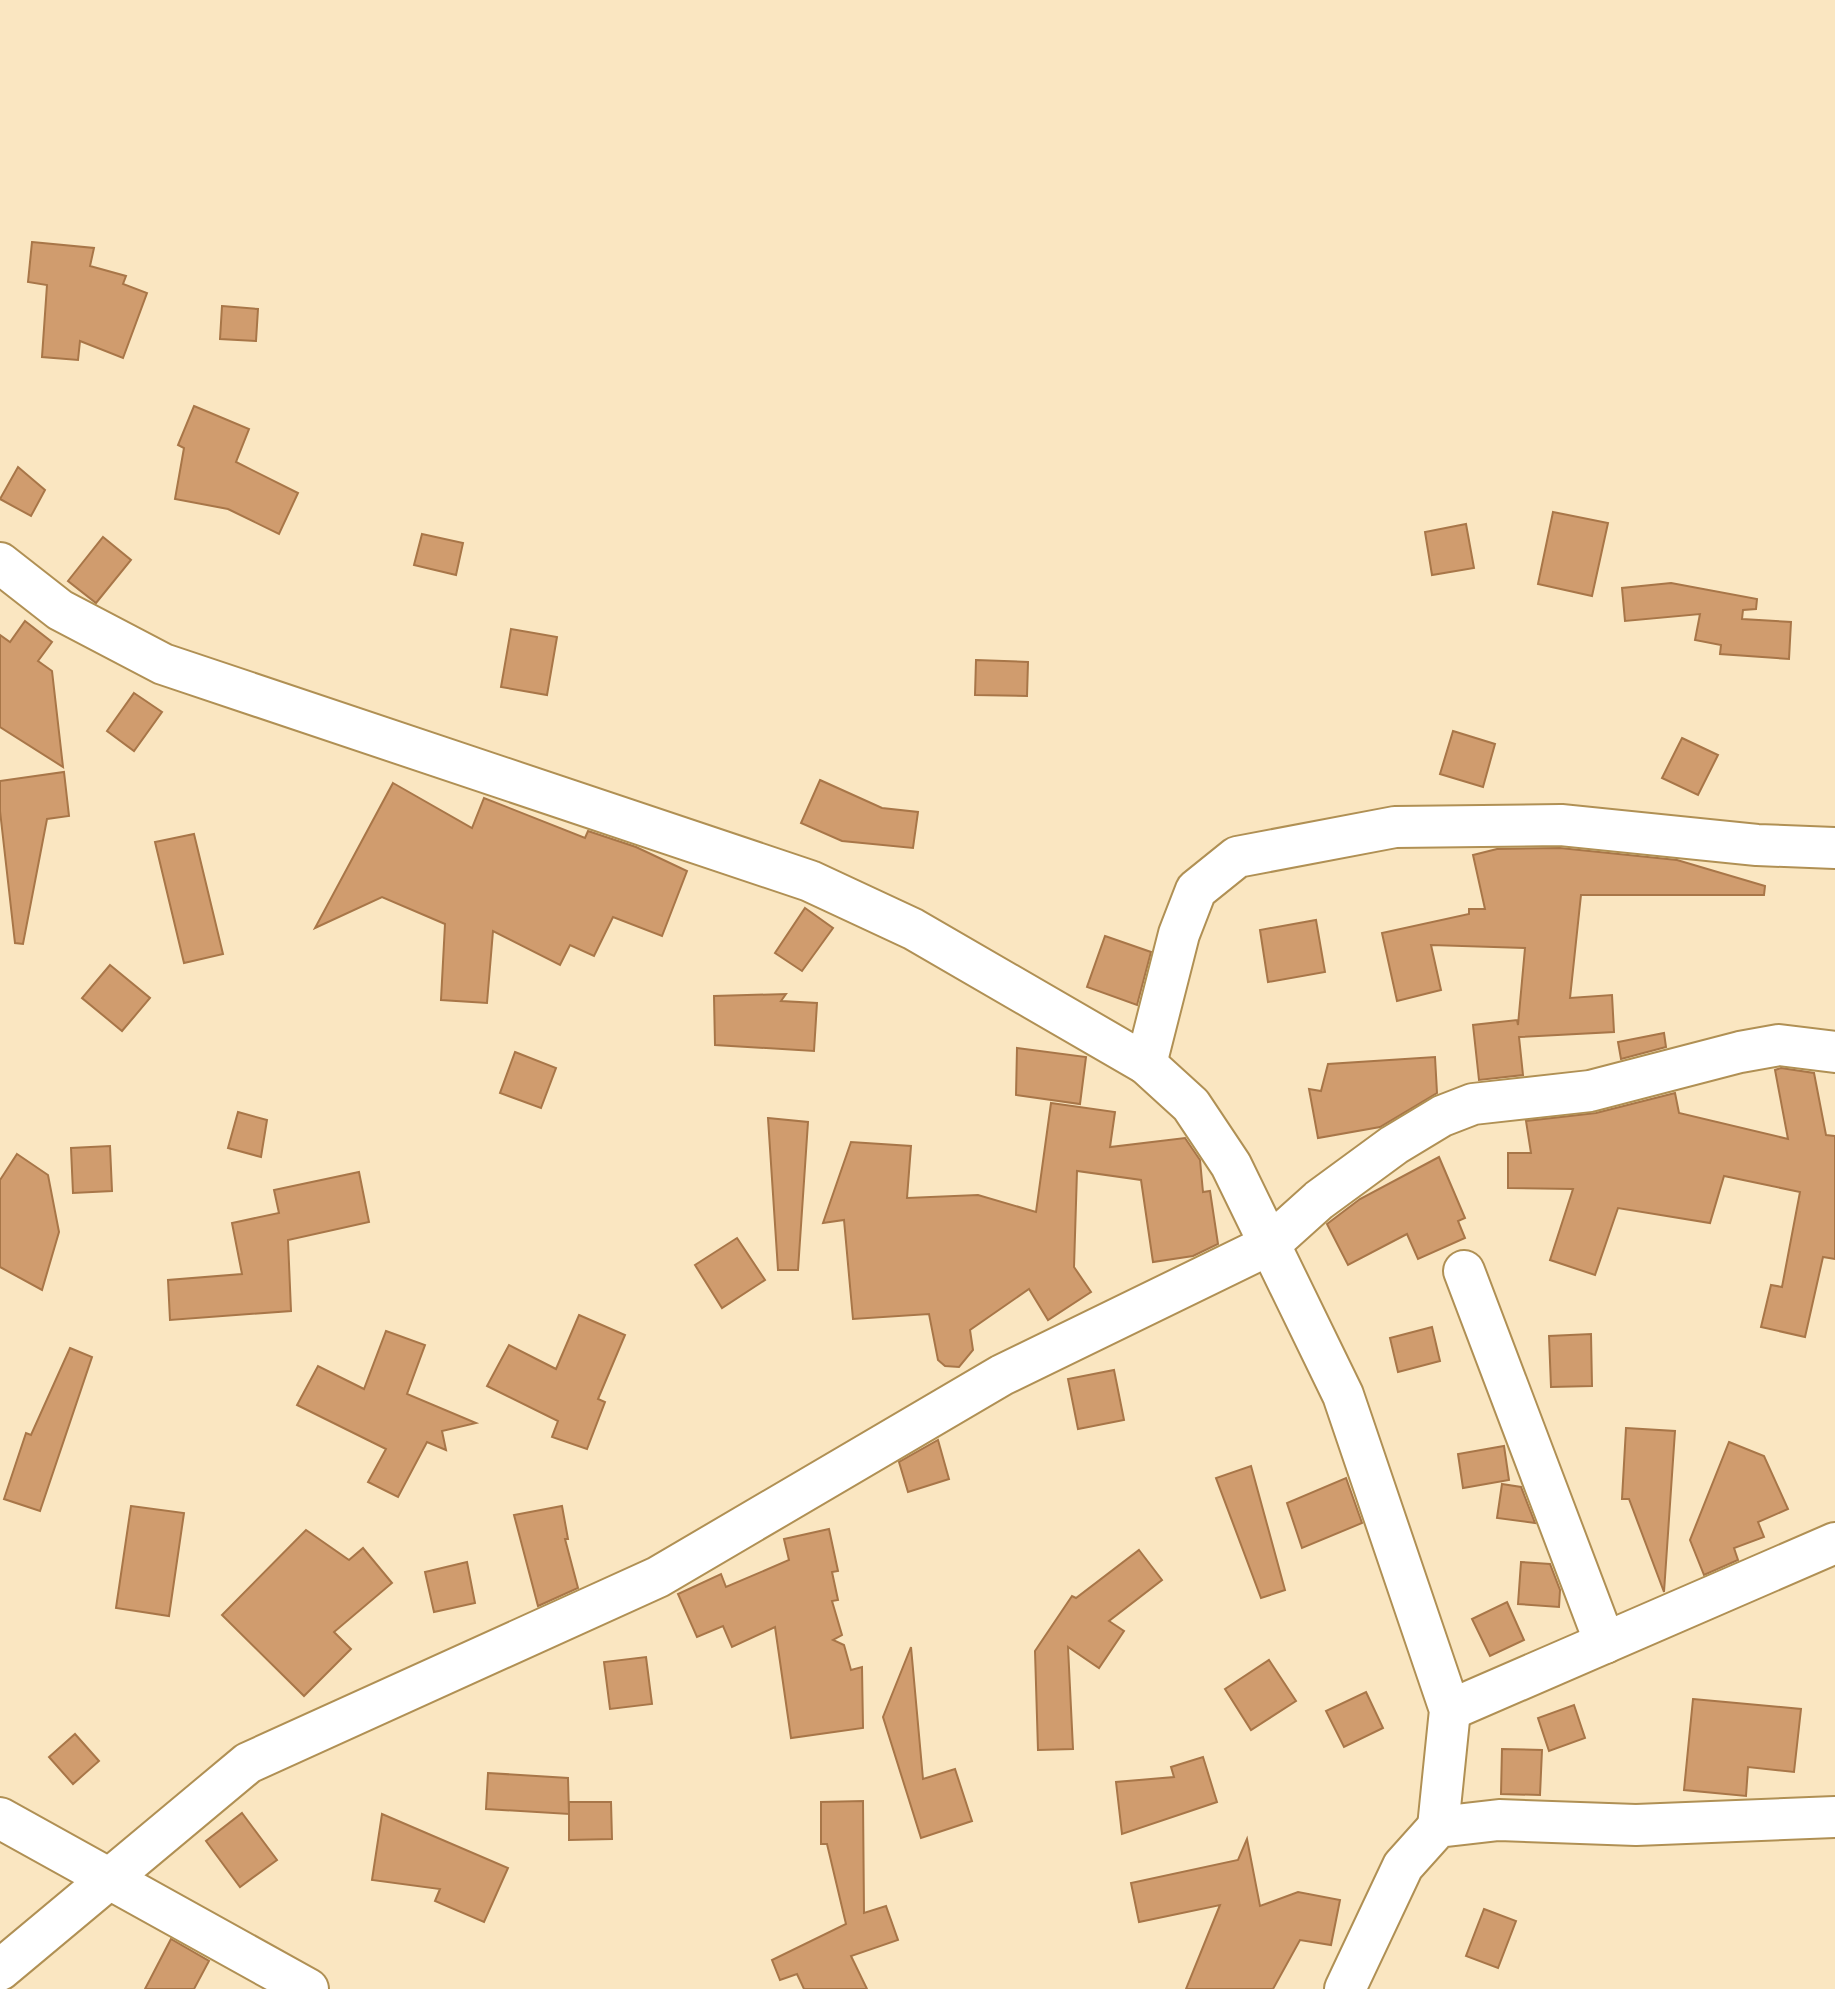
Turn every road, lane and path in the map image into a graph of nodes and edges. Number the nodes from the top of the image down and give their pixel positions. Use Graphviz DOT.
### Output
graph roads {
  1 [pos="0,563"];
  2 [pos="1835,848"];
  3 [pos="1835,1052"];
  4 [pos="1146,1064"];
  5 [pos="1269,1245"];
  6 [pos="1464,1271"];
  7 [pos="1835,1543"];
  8 [pos="1605,1643"];
  9 [pos="1450,1710"];
  10 [pos="1835,1817"];
  11 [pos="0,1818"];
  12 [pos="1438,1827"];
  13 [pos="111,1880"];
  14 [pos="0,1970"];
  15 [pos="308,1989"];
  16 [pos="1345,1989"];
  1 -- 4 [label="street"];
  2 -- 4 [label="street"];
  3 -- 5 [label="street"];
  4 -- 5 [label="street"];
  5 -- 9 [label="street"];
  5 -- 13 [label="street"];
  6 -- 8 [label="street"];
  7 -- 8 [label="street"];
  8 -- 9 [label="street"];
  9 -- 12 [label="street"];
  10 -- 12 [label="street"];
  11 -- 13 [label="street"];
  12 -- 16 [label="street"];
  13 -- 14 [label="street"];
  13 -- 15 [label="street"];
}
